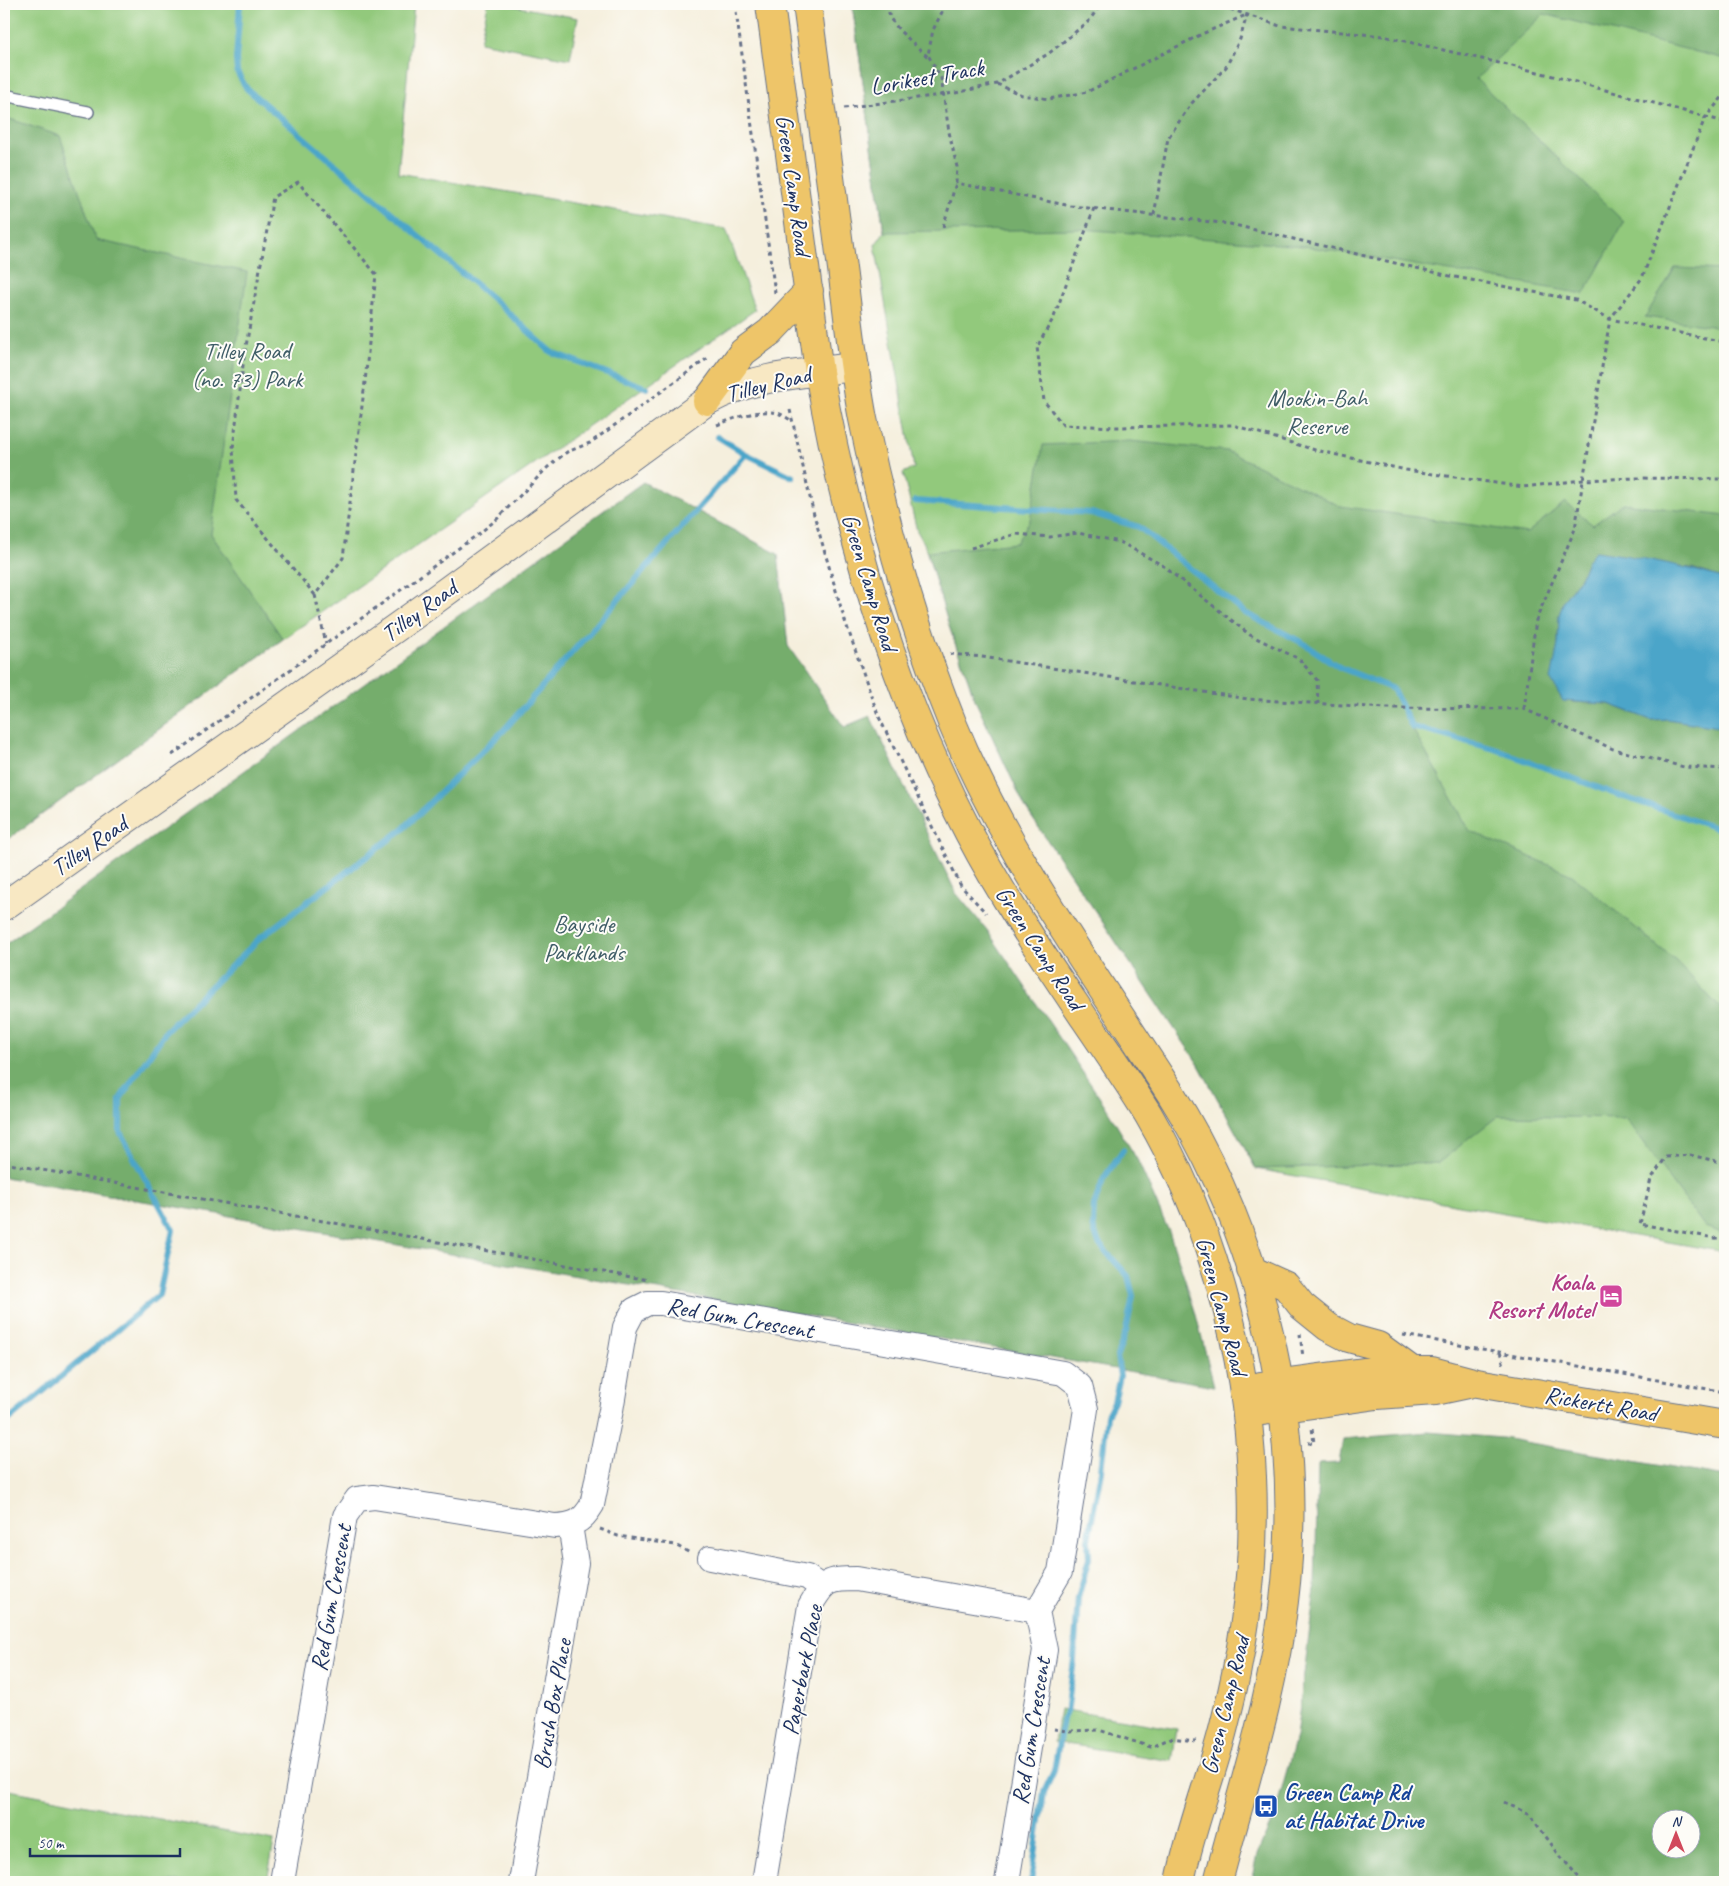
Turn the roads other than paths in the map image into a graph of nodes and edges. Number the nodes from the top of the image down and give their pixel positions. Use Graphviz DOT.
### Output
graph roads {
  1 [pos="770,4"];
  2 [pos="806,4"];
  3 [pos="4,95"];
  4 [pos="88,112"];
  5 [pos="808,291"];
  6 [pos="855,367"];
  7 [pos="819,372"];
  8 [pos="707,402"];
  9 [pos="4,906"];
  10 [pos="1251,1270"];
  11 [pos="1411,1370"];
  12 [pos="1477,1383"];
  13 [pos="1280,1396"];
  14 [pos="1245,1401"];
  15 [pos="1725,1425"];
  16 [pos="570,1526"];
  17 [pos="710,1558"];
  18 [pos="821,1587"];
  19 [pos="1037,1611"];
  20 [pos="282,1882"];
  21 [pos="522,1882"];
  22 [pos="764,1882"];
  23 [pos="1007,1882"];
  24 [pos="1180,1882"];
  25 [pos="1218,1882"];
  1 -- 5 [label="main road, Green Camp Road"];
  2 -- 6 [label="main road, Green Camp Road"];
  3 -- 4 [label="lane"];
  5 -- 7 [label="main road, Green Camp Road"];
  5 -- 8 [label="main road"];
  6 -- 7 [label="main road, Tilley Road"];
  6 -- 10 [label="main road, Green Camp Road"];
  7 -- 8 [label="main road, Tilley Road"];
  7 -- 14 [label="main road, Green Camp Road"];
  8 -- 9 [label="main road, Tilley Road"];
  10 -- 11 [label="main road"];
  10 -- 13 [label="main road, Green Camp Road"];
  11 -- 12 [label="main road, Rickertt Road"];
  11 -- 13 [label="main road, Rickertt Road"];
  12 -- 13 [label="main road, Rickertt Road"];
  12 -- 15 [label="main road, Rickertt Road"];
  13 -- 14 [label="main road, Rickertt Road"];
  13 -- 25 [label="main road, Green Camp Road"];
  14 -- 24 [label="main road, Green Camp Road"];
  16 -- 19 [label="street, Red Gum Crescent"];
  16 -- 20 [label="street, Red Gum Crescent"];
  16 -- 21 [label="street, Brush Box Place"];
  17 -- 18 [label="street"];
  18 -- 19 [label="street, Paperbark Place"];
  18 -- 22 [label="street, Paperbark Place"];
  19 -- 23 [label="street, Red Gum Crescent"];
}
